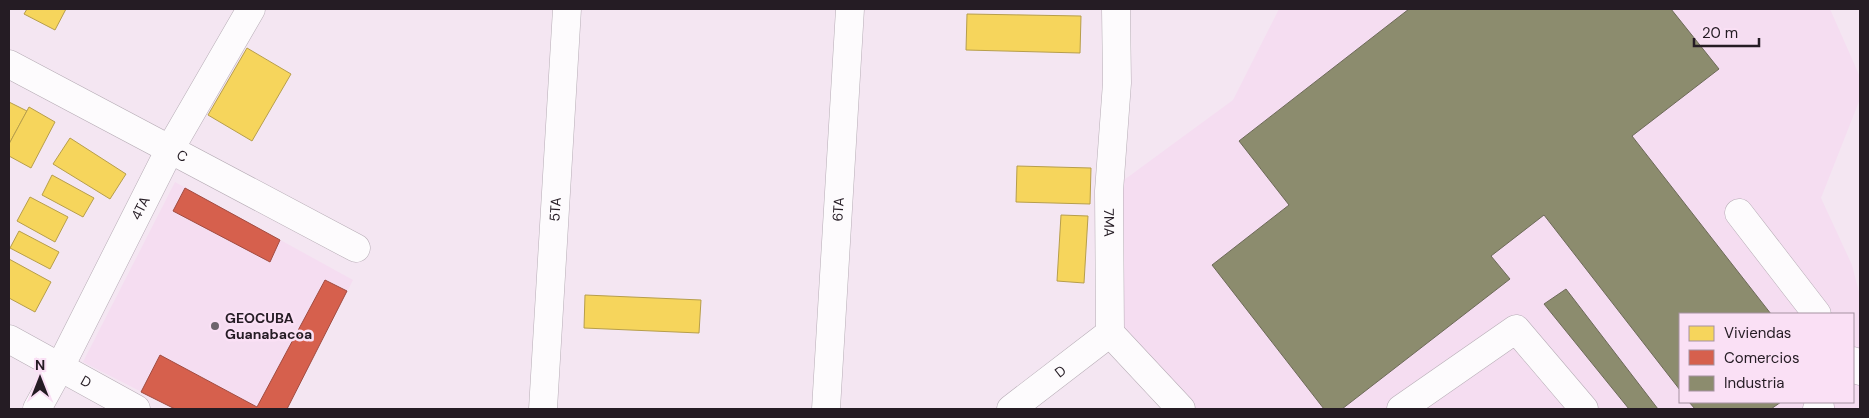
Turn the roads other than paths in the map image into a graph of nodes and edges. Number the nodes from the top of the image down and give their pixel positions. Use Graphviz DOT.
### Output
graph roads {
  1 [pos="251,9"];
  2 [pos="566,9"];
  3 [pos="850,9"];
  4 [pos="1116,9"];
  5 [pos="9,64"];
  6 [pos="170,148"];
  7 [pos="1739,213"];
  8 [pos="356,248"];
  9 [pos="1816,313"];
  10 [pos="1110,332"];
  11 [pos="9,339"];
  12 [pos="60,367"];
  13 [pos="37,409"];
  14 [pos="136,409"];
  15 [pos="543,409"];
  16 [pos="826,409"];
  17 [pos="1011,409"];
  18 [pos="1181,409"];
  19 [pos="1401,409"];
  20 [pos="1584,409"];
  1 -- 6 [label="street, 4TA"];
  2 -- 15 [label="street, 5TA"];
  3 -- 16 [label="street, 6TA"];
  4 -- 10 [label="street, 7MA"];
  5 -- 6 [label="street, C"];
  6 -- 8 [label="street, C"];
  6 -- 12 [label="street, 4TA"];
  7 -- 9 [label="street"];
  10 -- 17 [label="street, D"];
  10 -- 18 [label="street"];
  11 -- 12 [label="street, D"];
  12 -- 13 [label="street, 4TA"];
  12 -- 14 [label="street, D"];
  19 -- 20 [label="street"];
}
